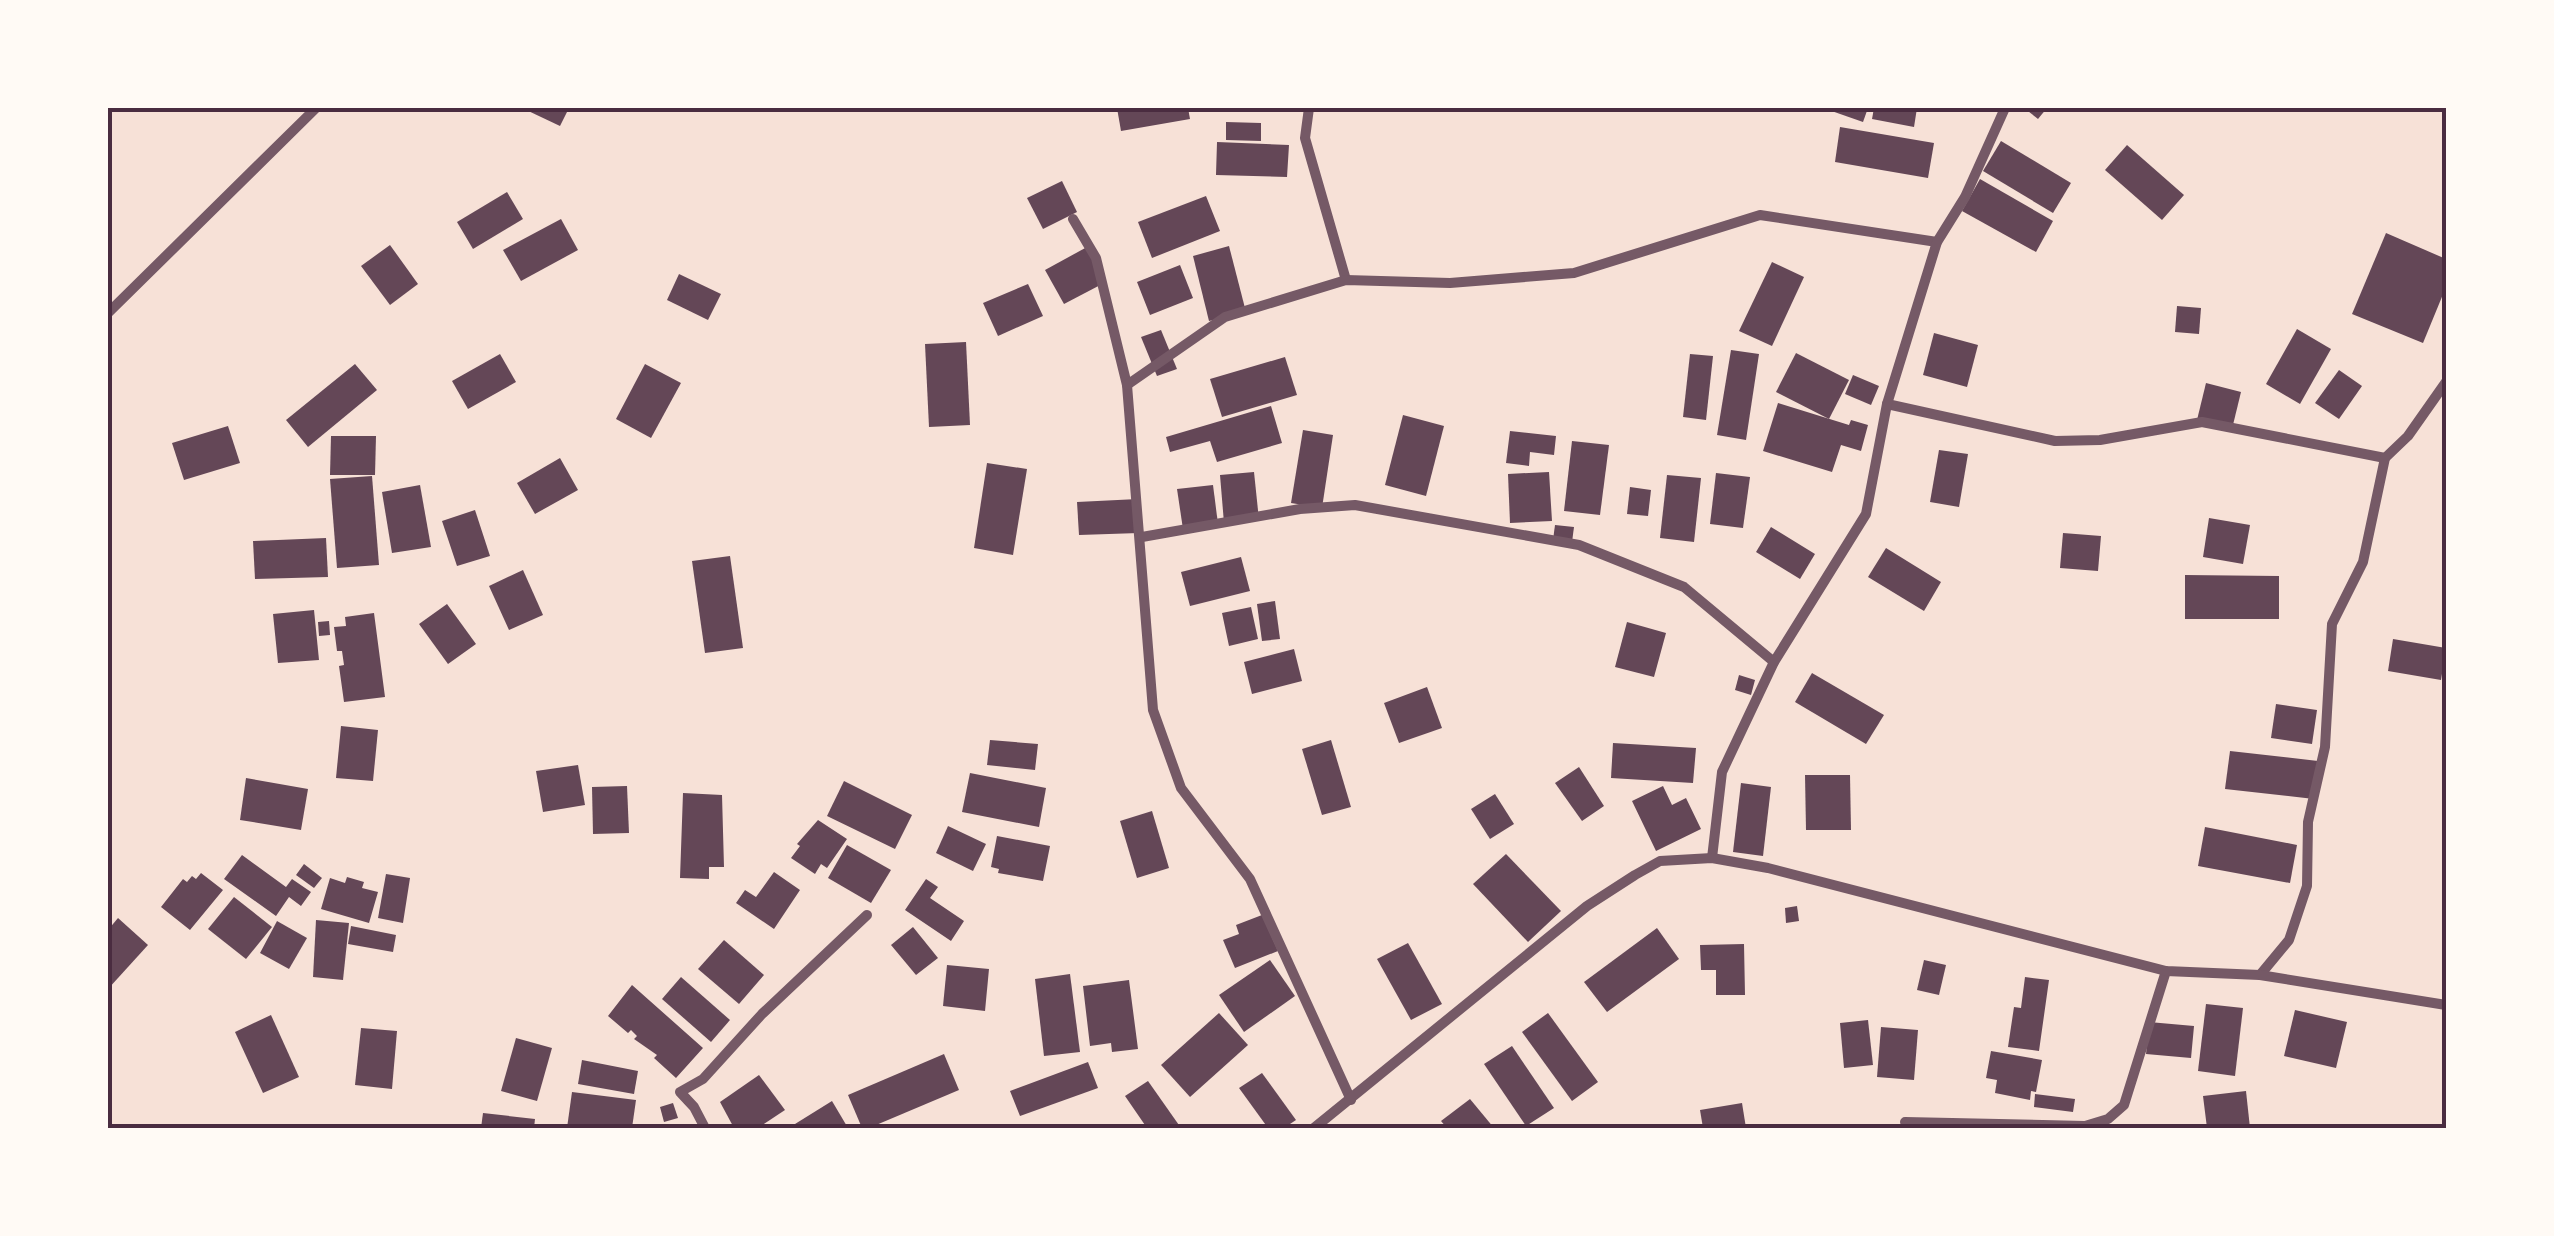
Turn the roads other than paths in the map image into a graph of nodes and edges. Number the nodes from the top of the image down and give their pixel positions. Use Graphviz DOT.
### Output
graph roads {
  1 [pos="316,108"];
  2 [pos="1308,108"];
  3 [pos="2005,108"];
  4 [pos="1073,219"];
  5 [pos="1938,242"];
  6 [pos="1346,280"];
  7 [pos="108,313"];
  8 [pos="2446,382"];
  9 [pos="1127,385"];
  10 [pos="1887,404"];
  11 [pos="2384,458"];
  12 [pos="1142,537"];
  13 [pos="1774,662"];
  14 [pos="1712,858"];
  15 [pos="867,915"];
  16 [pos="2166,971"];
  17 [pos="2260,975"];
  18 [pos="2446,1005"];
  19 [pos="1351,1100"];
  20 [pos="1904,1122"];
  21 [pos="705,1128"];
  22 [pos="1314,1128"];
  1 -- 7 [label="street"];
  2 -- 6 [label="street"];
  3 -- 5 [label="street"];
  4 -- 9 [label="street"];
  5 -- 6 [label="street"];
  5 -- 10 [label="street"];
  6 -- 9 [label="street"];
  8 -- 11 [label="street"];
  9 -- 12 [label="street"];
  10 -- 11 [label="street"];
  10 -- 13 [label="street"];
  11 -- 17 [label="street"];
  12 -- 13 [label="street"];
  12 -- 19 [label="street"];
  13 -- 14 [label="street"];
  14 -- 16 [label="street"];
  14 -- 19 [label="street"];
  15 -- 21 [label="street"];
  16 -- 17 [label="street"];
  16 -- 20 [label="street"];
  17 -- 18 [label="street"];
  19 -- 22 [label="street"];
}
